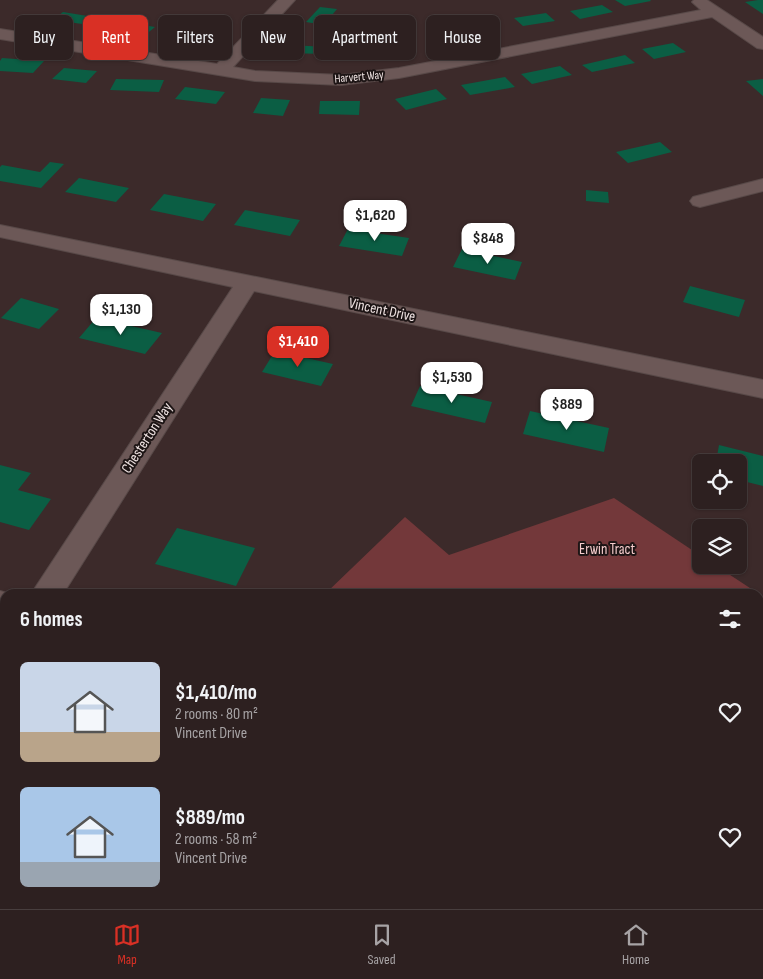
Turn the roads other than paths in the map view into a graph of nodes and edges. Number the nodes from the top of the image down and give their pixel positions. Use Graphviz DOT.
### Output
graph roads {
  1 [pos="287,0"];
  2 [pos="697,0"];
  3 [pos="715,12"];
  4 [pos="0,34"];
  5 [pos="763,44"];
  6 [pos="221,70"];
  7 [pos="763,185"];
  8 [pos="700,201"];
  9 [pos="0,231"];
  10 [pos="248,282"];
  11 [pos="763,389"];
  12 [pos="49,589"];
  1 -- 6 [label="street"];
  2 -- 3 [label="street"];
  3 -- 5 [label="street"];
  3 -- 6 [label="street, Harvert Way"];
  4 -- 6 [label="street, Harvert Way"];
  7 -- 8 [label="street"];
  9 -- 10 [label="street, Vincent Drive"];
  10 -- 11 [label="street, Vincent Drive"];
  10 -- 12 [label="street, Chesterton Way"];
}
